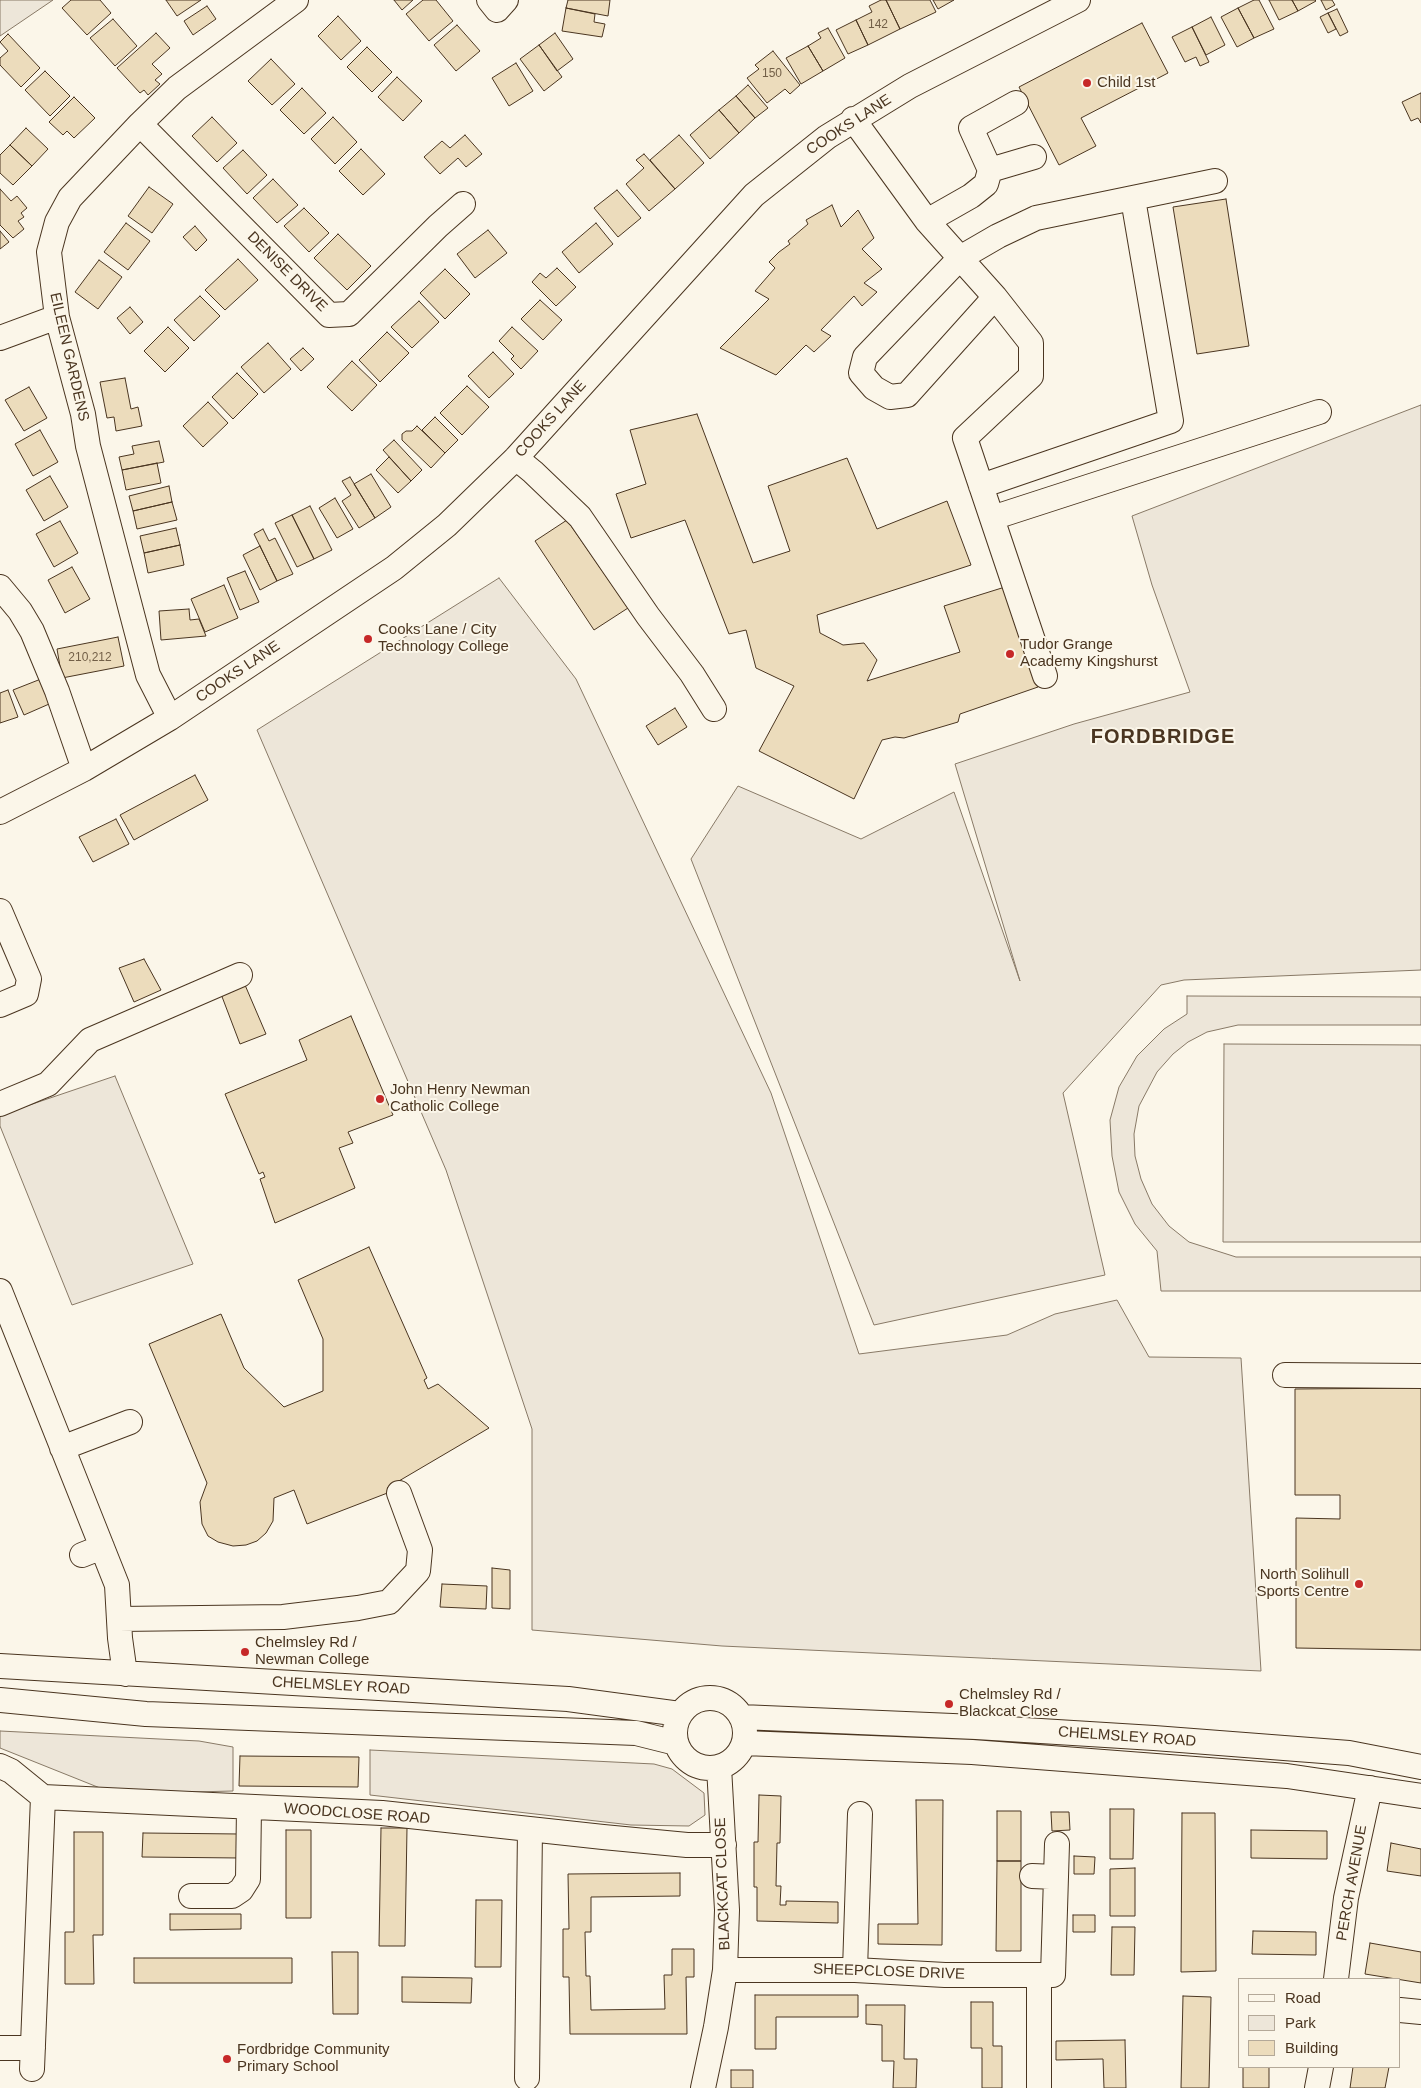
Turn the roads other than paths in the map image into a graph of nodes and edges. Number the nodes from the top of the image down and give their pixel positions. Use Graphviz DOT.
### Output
graph roads {
  1 [pos="296,0"];
  2 [pos="489,0"];
  3 [pos="506,0"];
  4 [pos="1078,0"];
  5 [pos="1016,103"];
  6 [pos="853,119"];
  7 [pos="140,124"];
  8 [pos="1034,158"];
  9 [pos="990,170"];
  10 [pos="1215,181"];
  11 [pos="1133,199"];
  12 [pos="463,204"];
  13 [pos="927,221"];
  14 [pos="960,258"];
  15 [pos="995,298"];
  16 [pos="57,317"];
  17 [pos="0,338"];
  18 [pos="1319,412"];
  19 [pos="516,458"];
  20 [pos="981,486"];
  21 [pos="992,518"];
  22 [pos="0,587"];
  23 [pos="1045,676"];
  24 [pos="714,709"];
  25 [pos="170,718"];
  26 [pos="84,769"];
  27 [pos="0,812"];
  28 [pos="0,911"];
  29 [pos="240,975"];
  30 [pos="0,1005"];
  31 [pos="0,1104"];
  32 [pos="0,1291"];
  33 [pos="1285,1375"];
  34 [pos="1421,1376"];
  35 [pos="130,1422"];
  36 [pos="62,1448"];
  37 [pos="399,1493"];
  38 [pos="119,1618"];
  39 [pos="0,1666"];
  40 [pos="125,1674"];
  41 [pos="0,1700"];
  42 [pos="680,1714"];
  43 [pos="742,1717"];
  44 [pos="676,1743"];
  45 [pos="744,1743"];
  46 [pos="0,1766"];
  47 [pos="719,1767"];
  48 [pos="1421,1767"];
  49 [pos="1370,1788"];
  50 [pos="1421,1796"];
  51 [pos="43,1797"];
  52 [pos="249,1808"];
  53 [pos="860,1814"];
  54 [pos="530,1829"];
  55 [pos="1057,1844"];
  56 [pos="724,1845"];
  57 [pos="1032,1876"];
  58 [pos="1056,1877"];
  59 [pos="191,1896"];
  60 [pos="725,1970"];
  61 [pos="855,1970"];
  62 [pos="1046,1976"];
  63 [pos="1336,1978"];
  64 [pos="1401,2010"];
  65 [pos="1421,2012"];
  66 [pos="0,2048"];
  67 [pos="1321,2068"];
  68 [pos="527,2078"];
  69 [pos="703,2088"];
  70 [pos="1039,2088"];
  71 [pos="1317,2088"];
  1 -- 7 [label="street, EILEEN GARDENS"];
  2 -- 3 [label="street"];
  4 -- 6 [label="street, COOKS LANE"];
  5 -- 9 [label="street"];
  6 -- 13 [label="street"];
  6 -- 19 [label="street, COOKS LANE"];
  7 -- 12 [label="street, DENISE DRIVE"];
  7 -- 16 [label="street, EILEEN GARDENS"];
  8 -- 9 [label="street"];
  9 -- 13 [label="street"];
  10 -- 11 [label="street"];
  11 -- 14 [label="street"];
  11 -- 20 [label="street"];
  13 -- 14 [label="street"];
  14 -- 15 [label="street"];
  14 -- 15 [label="street"];
  15 -- 20 [label="street"];
  16 -- 17 [label="street"];
  16 -- 25 [label="street, EILEEN GARDENS"];
  18 -- 21 [label="street"];
  19 -- 24 [label="street"];
  19 -- 25 [label="street, COOKS LANE"];
  20 -- 21 [label="street"];
  21 -- 23 [label="street"];
  22 -- 26 [label="street"];
  25 -- 26 [label="street, COOKS LANE"];
  26 -- 27 [label="street, COOKS LANE"];
  28 -- 30 [label="street"];
  29 -- 31 [label="street"];
  32 -- 36 [label="street"];
  33 -- 34 [label="street"];
  35 -- 36 [label="street"];
  36 -- 38 [label="street"];
  37 -- 38 [label="street"];
  38 -- 40 [label="street"];
  39 -- 40 [label="street, CHELMSLEY ROAD"];
  40 -- 42 [label="street, CHELMSLEY ROAD"];
  41 -- 44 [label="street"];
  42 -- 43 [label="street"];
  42 -- 44 [label="street"];
  43 -- 45 [label="street"];
  43 -- 48 [label="street, CHELMSLEY ROAD"];
  44 -- 47 [label="street"];
  45 -- 47 [label="street"];
  45 -- 49 [label="street, CHELMSLEY ROAD"];
  46 -- 51 [label="street"];
  47 -- 56 [label="street, BLACKCAT CLOSE"];
  49 -- 50 [label="street, CHELMSLEY ROAD"];
  49 -- 63 [label="street, PERCH AVENUE"];
  51 -- 52 [label="street, WOODCLOSE ROAD"];
  51 -- 66 [label="street"];
  52 -- 54 [label="street, WOODCLOSE ROAD"];
  52 -- 59 [label="street"];
  53 -- 61 [label="street"];
  54 -- 56 [label="street, WOODCLOSE ROAD"];
  54 -- 68 [label="street"];
  55 -- 58 [label="street"];
  56 -- 60 [label="street, BLACKCAT CLOSE"];
  57 -- 58 [label="street"];
  58 -- 62 [label="street"];
  60 -- 61 [label="street, SHEEPCLOSE DRIVE"];
  60 -- 69 [label="street, BLACKCAT CLOSE"];
  61 -- 62 [label="street, SHEEPCLOSE DRIVE"];
  62 -- 70 [label="street"];
  64 -- 65 [label="street"];
  67 -- 71 [label="street"];
}
